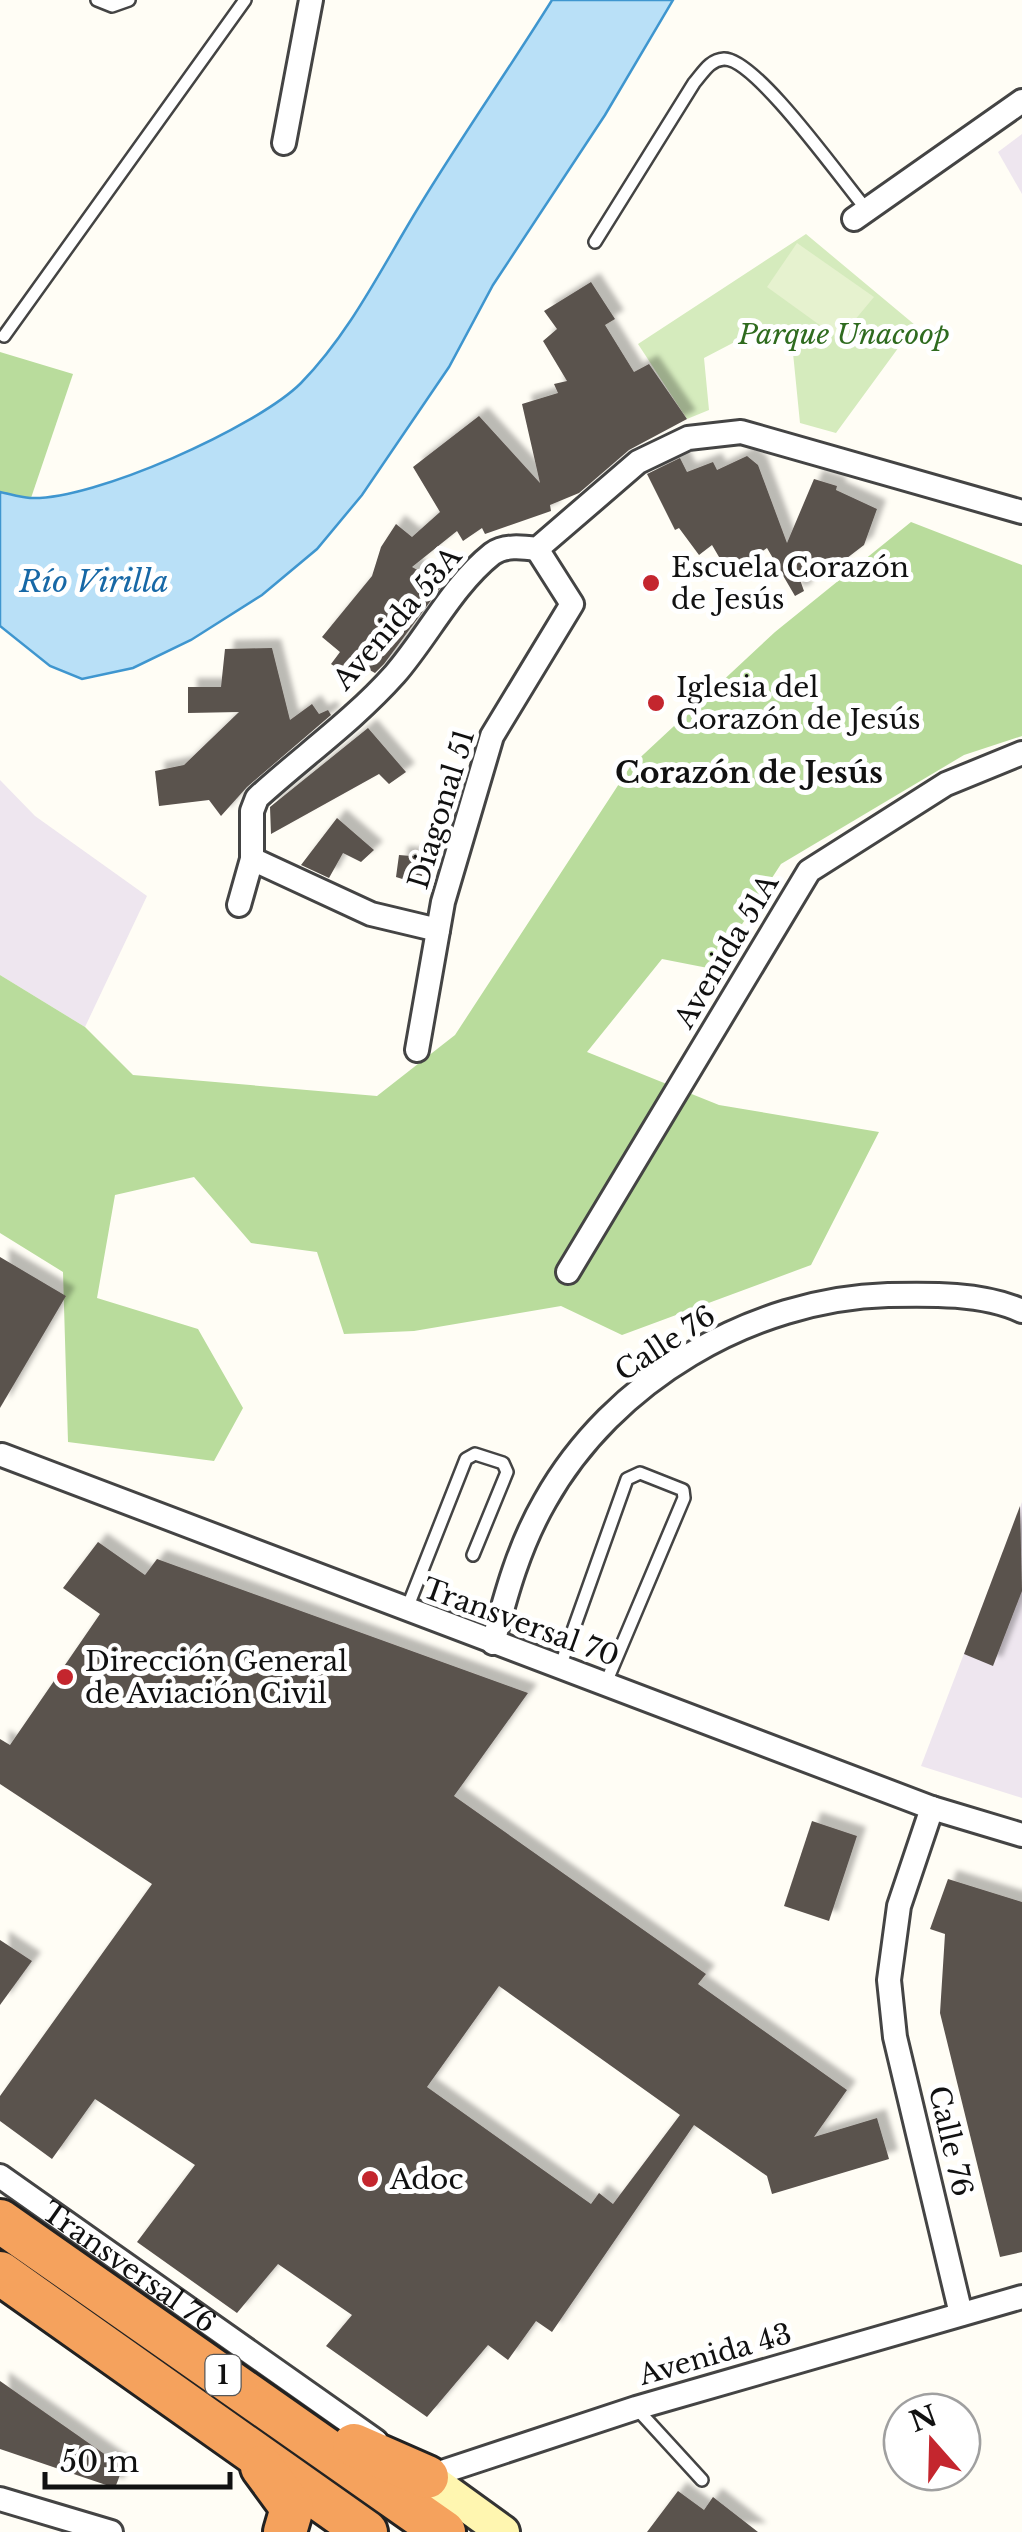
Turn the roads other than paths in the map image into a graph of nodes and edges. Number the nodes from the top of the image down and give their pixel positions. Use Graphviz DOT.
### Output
graph roads {
  1 [pos="96,0"];
  2 [pos="129,0"];
  3 [pos="246,0"];
  4 [pos="311,0"];
  5 [pos="1022,101"];
  6 [pos="284,143"];
  7 [pos="861,215"];
  8 [pos="595,242"];
  9 [pos="4,336"];
  10 [pos="1022,512"];
  11 [pos="536,549"];
  12 [pos="1022,753"];
  13 [pos="252,860"];
  14 [pos="239,905"];
  15 [pos="438,930"];
  16 [pos="417,1050"];
  17 [pos="568,1272"];
  18 [pos="1016,1308"];
  19 [pos="2,1456"];
  20 [pos="473,1555"];
  21 [pos="406,1611"];
  22 [pos="493,1643"];
  23 [pos="560,1667"];
  24 [pos="605,1685"];
  25 [pos="932,1808"];
  26 [pos="1022,1836"];
  27 [pos="0,2176"];
  28 [pos="0,2222"];
  29 [pos="0,2273"];
  30 [pos="1022,2297"];
  31 [pos="961,2314"];
  32 [pos="636,2408"];
  33 [pos="278,2412"];
  34 [pos="242,2445"];
  35 [pos="427,2477"];
  36 [pos="702,2480"];
  37 [pos="0,2500"];
  38 [pos="112,2532"];
  39 [pos="284,2532"];
  40 [pos="366,2532"];
  41 [pos="444,2532"];
  42 [pos="504,2532"];
  1 -- 2 [label="lane"];
  3 -- 9 [label="lane"];
  4 -- 6 [label="street"];
  5 -- 7 [label="street"];
  7 -- 8 [label="lane"];
  10 -- 11 [label="street"];
  11 -- 13 [label="street, Avenida 53A"];
  11 -- 15 [label="street, Diagonal 51"];
  12 -- 17 [label="street, Avenida 51A"];
  13 -- 14 [label="street, Avenida 53A"];
  13 -- 15 [label="street"];
  15 -- 16 [label="street, Diagonal 51"];
  18 -- 22 [label="street, Calle 76"];
  19 -- 21 [label="street, Transversal 70"];
  20 -- 21 [label="lane"];
  21 -- 22 [label="street, Transversal 70"];
  22 -- 23 [label="street, Transversal 70"];
  23 -- 24 [label="street, Transversal 70"];
  23 -- 24 [label="lane"];
  24 -- 25 [label="street, Transversal 70"];
  25 -- 26 [label="street, Transversal 70"];
  25 -- 31 [label="street, Calle 76"];
  27 -- 35 [label="street, Transversal 76"];
  28 -- 33 [label="highway, 1"];
  29 -- 34 [label="highway, 1"];
  30 -- 31 [label="street, Avenida 43"];
  31 -- 32 [label="street, Avenida 43"];
  32 -- 35 [label="street, Avenida 43"];
  32 -- 36 [label="lane"];
  33 -- 35 [label="highway"];
  33 -- 41 [label="highway, 1"];
  34 -- 39 [label="highway"];
  34 -- 40 [label="highway, 1"];
  35 -- 42 [label="main road, Transversal 76"];
  37 -- 38 [label="street"];
}
